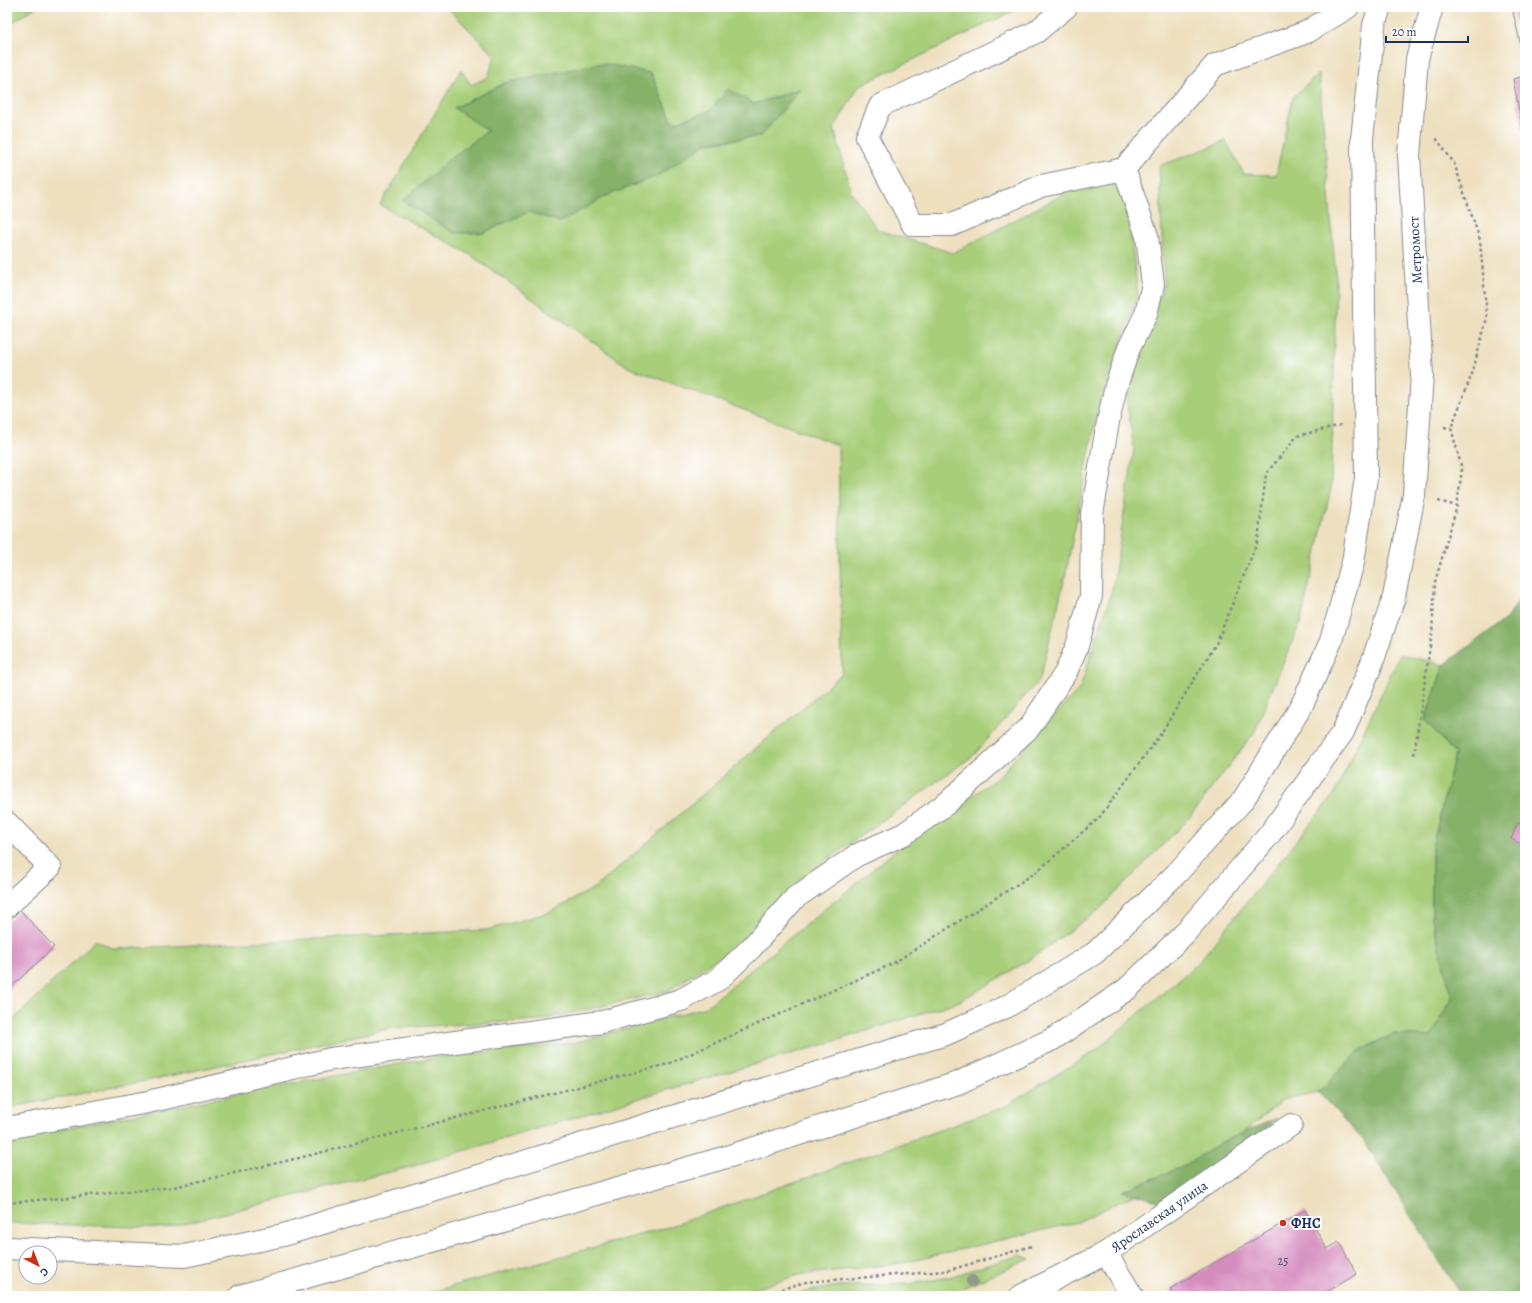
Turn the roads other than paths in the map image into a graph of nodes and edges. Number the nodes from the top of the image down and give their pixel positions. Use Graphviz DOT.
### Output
graph roads {
  1 [pos="1066,7"];
  2 [pos="1348,7"];
  3 [pos="1380,7"];
  4 [pos="1432,7"];
  5 [pos="1124,169"];
  6 [pos="7,823"];
  7 [pos="7,906"];
  8 [pos="1292,1125"];
  9 [pos="7,1128"];
  10 [pos="7,1248"];
  11 [pos="1106,1253"];
  12 [pos="240,1296"];
  13 [pos="1021,1296"];
  14 [pos="1132,1296"];
  1 -- 5 [label="main road"];
  2 -- 5 [label="main road"];
  3 -- 10 [label="main road, bridge"];
  4 -- 12 [label="main road, Метромост, bridge"];
  5 -- 9 [label="main road"];
  6 -- 7 [label="main road"];
  8 -- 11 [label="main road, Ярославская улица"];
  11 -- 13 [label="main road, Ярославская улица"];
  11 -- 14 [label="main road"];
}
